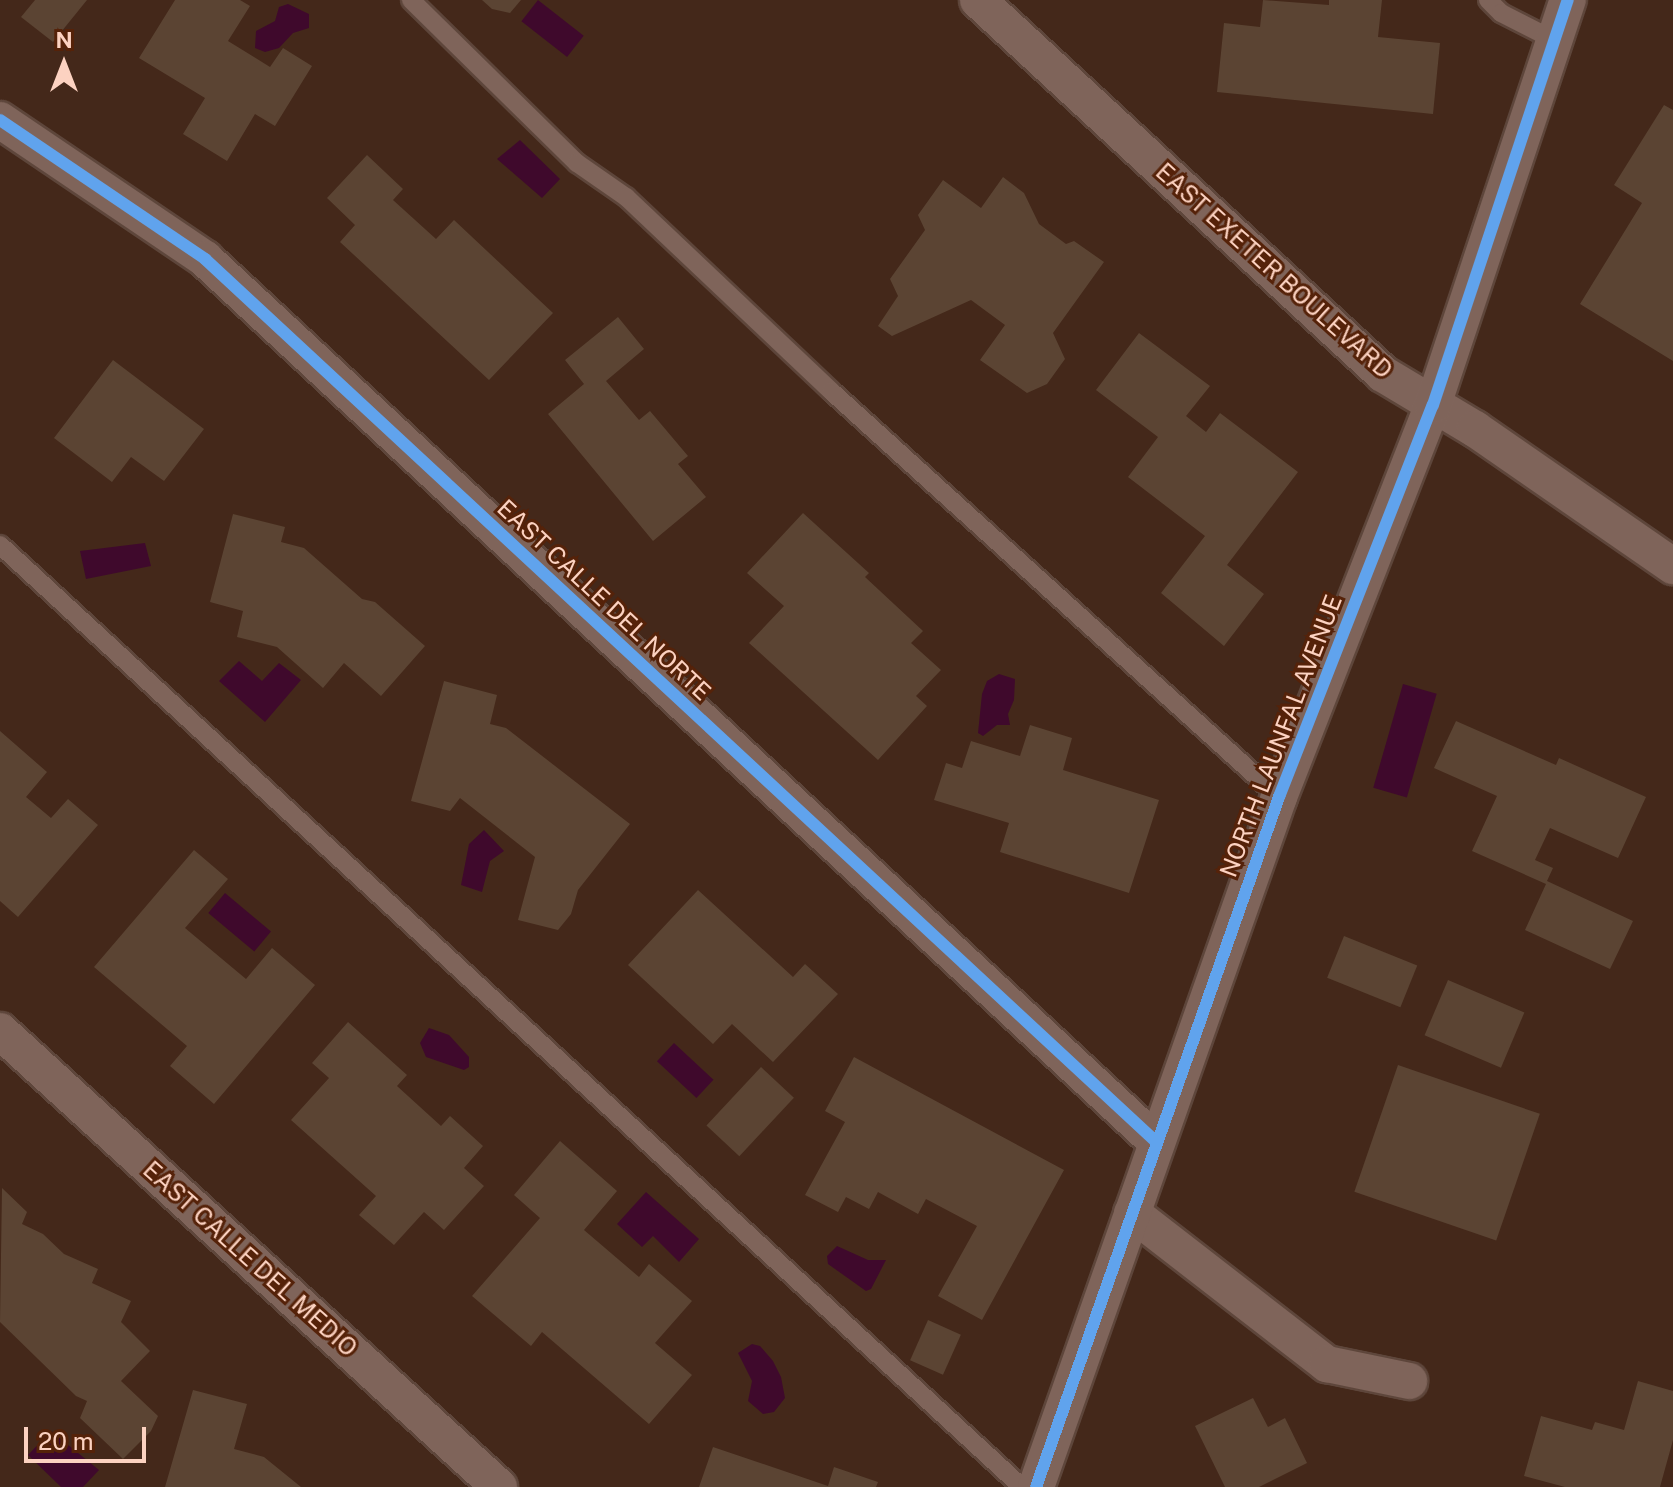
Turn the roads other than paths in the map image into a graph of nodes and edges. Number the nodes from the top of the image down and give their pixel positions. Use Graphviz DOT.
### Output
graph roads {
  1 [pos="411,0"];
  2 [pos="978,0"];
  3 [pos="1488,0"];
  4 [pos="1568,0"];
  5 [pos="1554,40"];
  6 [pos="0,120"];
  7 [pos="1433,405"];
  8 [pos="0,545"];
  9 [pos="1673,566"];
  10 [pos="1279,797"];
  11 [pos="0,1031"];
  12 [pos="1155,1141"];
  13 [pos="1132,1213"];
  14 [pos="1409,1381"];
  15 [pos="499,1487"];
  16 [pos="1022,1487"];
  17 [pos="1036,1487"];
  1 -- 10 [label="lane"];
  2 -- 7 [label="street, EAST EXETER BOULEVARD"];
  3 -- 5 [label="lane"];
  4 -- 5 [label="street, NORTH LAUNFAL AVENUE"];
  5 -- 7 [label="street, NORTH LAUNFAL AVENUE"];
  6 -- 12 [label="street, EAST CALLE DEL NORTE"];
  7 -- 9 [label="street, EAST EXETER BOULEVARD"];
  7 -- 10 [label="street, NORTH LAUNFAL AVENUE"];
  8 -- 16 [label="lane"];
  10 -- 12 [label="street, NORTH LAUNFAL AVENUE"];
  11 -- 15 [label="street, EAST CALLE DEL MEDIO"];
  12 -- 13 [label="street, NORTH LAUNFAL AVENUE"];
  13 -- 14 [label="street"];
  13 -- 17 [label="street, NORTH LAUNFAL AVENUE"];
}
